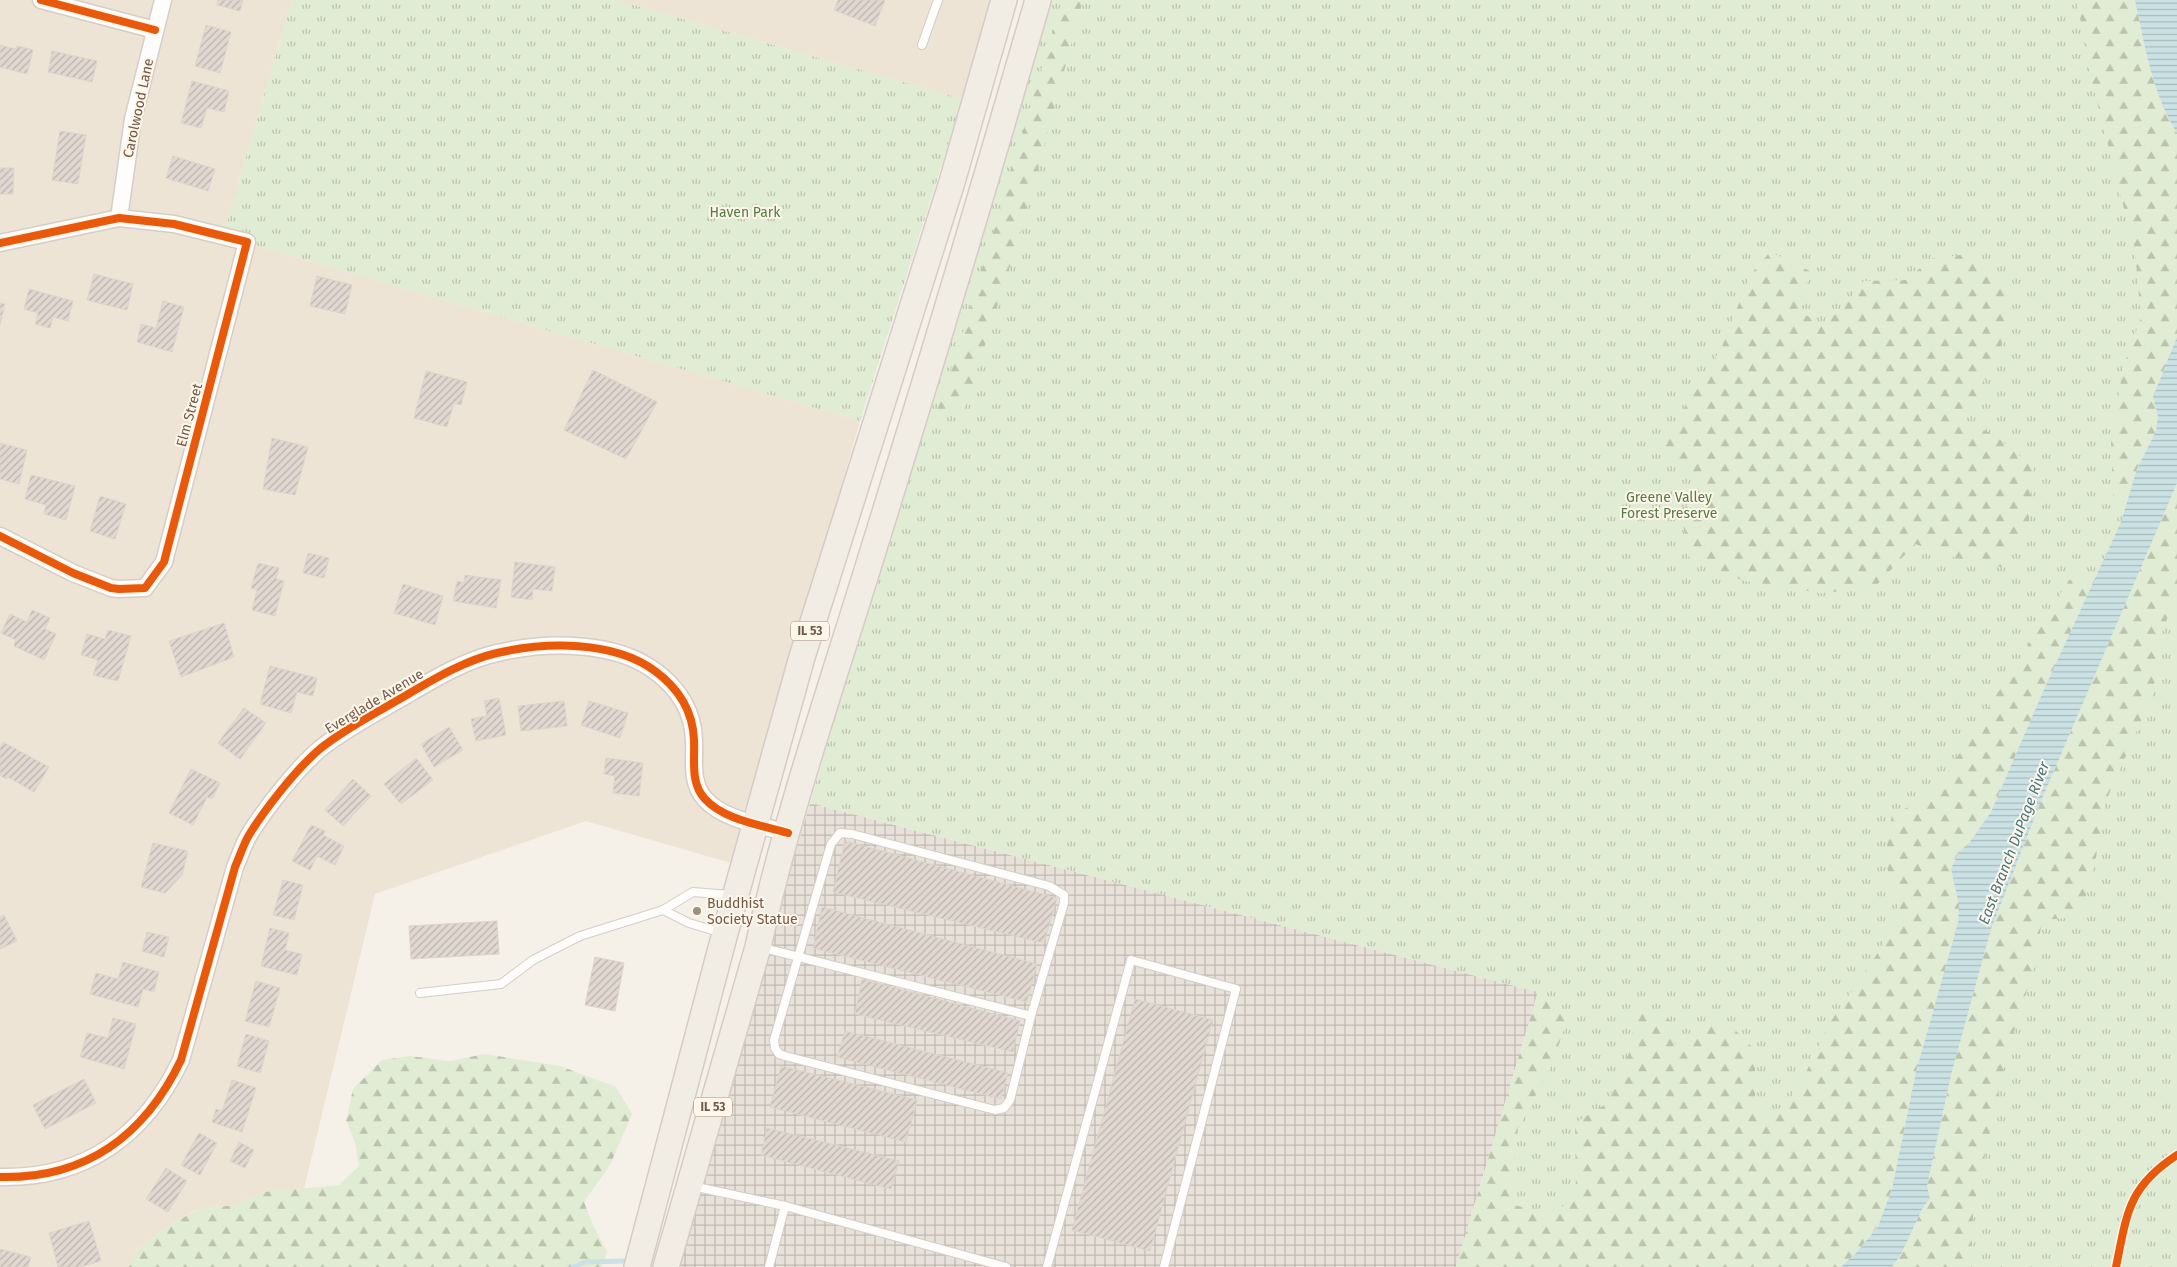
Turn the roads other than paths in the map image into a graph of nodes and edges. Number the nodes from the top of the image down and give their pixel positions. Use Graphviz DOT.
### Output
graph roads {
  1 [pos="41,0"];
  2 [pos="163,0"];
  3 [pos="938,0"];
  4 [pos="1004,0"];
  5 [pos="1038,0"];
  6 [pos="155,30"];
  7 [pos="922,45"];
  8 [pos="119,218"];
  9 [pos="0,243"];
  10 [pos="0,536"];
  11 [pos="756,824"];
  12 [pos="788,833"];
  13 [pos="736,895"];
  14 [pos="663,910"];
  15 [pos="725,933"];
  16 [pos="758,947"];
  17 [pos="797,957"];
  18 [pos="420,993"];
  19 [pos="1031,1016"];
  20 [pos="0,1177"];
  21 [pos="690,1186"];
  22 [pos="785,1206"];
  23 [pos="637,1267"];
  24 [pos="666,1267"];
  25 [pos="769,1267"];
  26 [pos="1006,1267"];
  27 [pos="1047,1267"];
  28 [pos="1164,1267"];
  1 -- 6 [label="street"];
  2 -- 6 [label="street, Carolwood Lane"];
  3 -- 7 [label="lane"];
  4 -- 11 [label="main road, IL 53"];
  5 -- 12 [label="main road, IL 53"];
  6 -- 8 [label="street, Carolwood Lane"];
  8 -- 9 [label="street"];
  8 -- 10 [label="street, Elm Street"];
  11 -- 12 [label="street, Everglade Avenue"];
  11 -- 13 [label="main road, IL 53"];
  11 -- 20 [label="street, Everglade Avenue"];
  12 -- 16 [label="main road, IL 53"];
  13 -- 14 [label="lane"];
  13 -- 15 [label="main road, IL 53"];
  14 -- 15 [label="lane"];
  14 -- 18 [label="lane"];
  15 -- 23 [label="main road, IL 53"];
  16 -- 17 [label="lane"];
  16 -- 21 [label="main road, IL 53"];
  17 -- 19 [label="lane"];
  17 -- 19 [label="lane"];
  17 -- 19 [label="lane"];
  21 -- 22 [label="lane"];
  21 -- 24 [label="main road, IL 53"];
  22 -- 25 [label="lane"];
  22 -- 26 [label="lane"];
  27 -- 28 [label="lane"];
}
